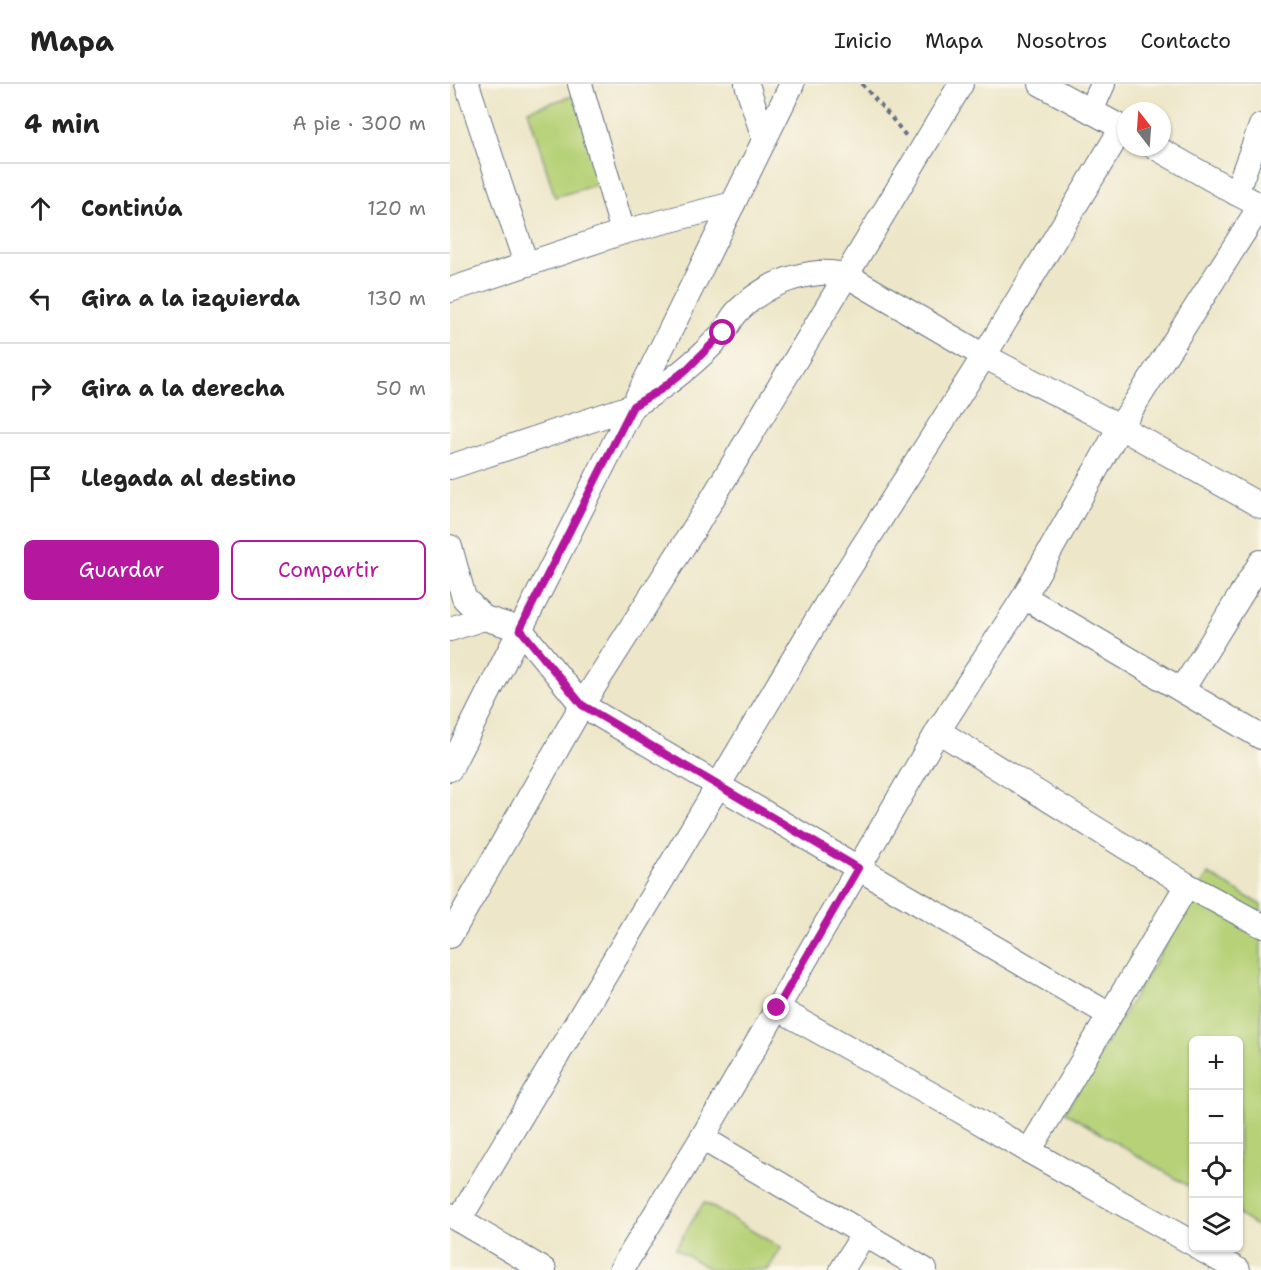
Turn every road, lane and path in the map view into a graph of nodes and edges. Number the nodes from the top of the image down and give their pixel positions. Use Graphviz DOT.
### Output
graph roads {
  1 [pos="467,84"];
  2 [pos="580,84"];
  3 [pos="747,84"];
  4 [pos="792,84"];
  5 [pos="862,84"];
  6 [pos="961,84"];
  7 [pos="1041,84"];
  8 [pos="1102,84"];
  9 [pos="1091,111"];
  10 [pos="1117,125"];
  11 [pos="1261,126"];
  12 [pos="764,139"];
  13 [pos="1117,140"];
  14 [pos="919,154"];
  15 [pos="1171,156"];
  16 [pos="1236,193"];
  17 [pos="733,204"];
  18 [pos="1261,206"];
  19 [pos="623,232"];
  20 [pos="526,264"];
  21 [pos="846,275"];
  22 [pos="450,290"];
  23 [pos="984,356"];
  24 [pos="633,406"];
  25 [pos="1120,427"];
  26 [pos="450,467"];
  27 [pos="1261,506"];
  28 [pos="450,547"];
  29 [pos="1261,562"];
  30 [pos="1024,597"];
  31 [pos="483,618"];
  32 [pos="450,629"];
  33 [pos="520,629"];
  34 [pos="1182,690"];
  35 [pos="582,705"];
  36 [pos="938,731"];
  37 [pos="1261,737"];
  38 [pos="450,769"];
  39 [pos="717,785"];
  40 [pos="858,868"];
  41 [pos="1187,885"];
  42 [pos="1261,925"];
  43 [pos="450,936"];
  44 [pos="777,1008"];
  45 [pos="1110,1015"];
  46 [pos="702,1137"];
  47 [pos="1029,1151"];
  48 [pos="454,1217"];
  49 [pos="864,1233"];
  50 [pos="1189,1241"];
  51 [pos="1209,1258"];
  52 [pos="544,1270"];
  53 [pos="621,1270"];
  54 [pos="842,1270"];
  55 [pos="925,1270"];
  56 [pos="1238,1270"];
  1 -- 20 [label="street"];
  2 -- 19 [label="street"];
  3 -- 12 [label="street"];
  4 -- 12 [label="street"];
  5 -- 14 [label="path"];
  6 -- 14 [label="street"];
  7 -- 9 [label="street"];
  8 -- 9 [label="street"];
  9 -- 10 [label="street"];
  11 -- 16 [label="street"];
  12 -- 17 [label="street"];
  13 -- 23 [label="street"];
  14 -- 21 [label="street"];
  15 -- 16 [label="street"];
  16 -- 18 [label="street"];
  17 -- 19 [label="street"];
  17 -- 24 [label="street"];
  18 -- 25 [label="street"];
  19 -- 20 [label="street"];
  20 -- 22 [label="street"];
  21 -- 23 [label="street"];
  21 -- 24 [label="street"];
  21 -- 35 [label="street"];
  23 -- 25 [label="street"];
  23 -- 39 [label="street"];
  24 -- 26 [label="street"];
  24 -- 33 [label="street"];
  25 -- 27 [label="street"];
  25 -- 30 [label="street"];
  28 -- 31 [label="street"];
  29 -- 34 [label="street"];
  30 -- 34 [label="street"];
  30 -- 36 [label="street"];
  31 -- 32 [label="street"];
  31 -- 33 [label="street"];
  33 -- 35 [label="street"];
  33 -- 38 [label="street"];
  34 -- 37 [label="street"];
  35 -- 39 [label="street"];
  35 -- 43 [label="street"];
  36 -- 40 [label="street"];
  36 -- 41 [label="street"];
  39 -- 40 [label="street"];
  39 -- 48 [label="street"];
  40 -- 44 [label="street"];
  40 -- 45 [label="street"];
  41 -- 42 [label="street"];
  41 -- 45 [label="street"];
  44 -- 46 [label="street"];
  44 -- 47 [label="street"];
  45 -- 47 [label="street"];
  46 -- 49 [label="street"];
  46 -- 53 [label="street"];
  47 -- 50 [label="street"];
  48 -- 52 [label="street"];
  49 -- 54 [label="street"];
  49 -- 55 [label="street"];
  51 -- 56 [label="street"];
}
